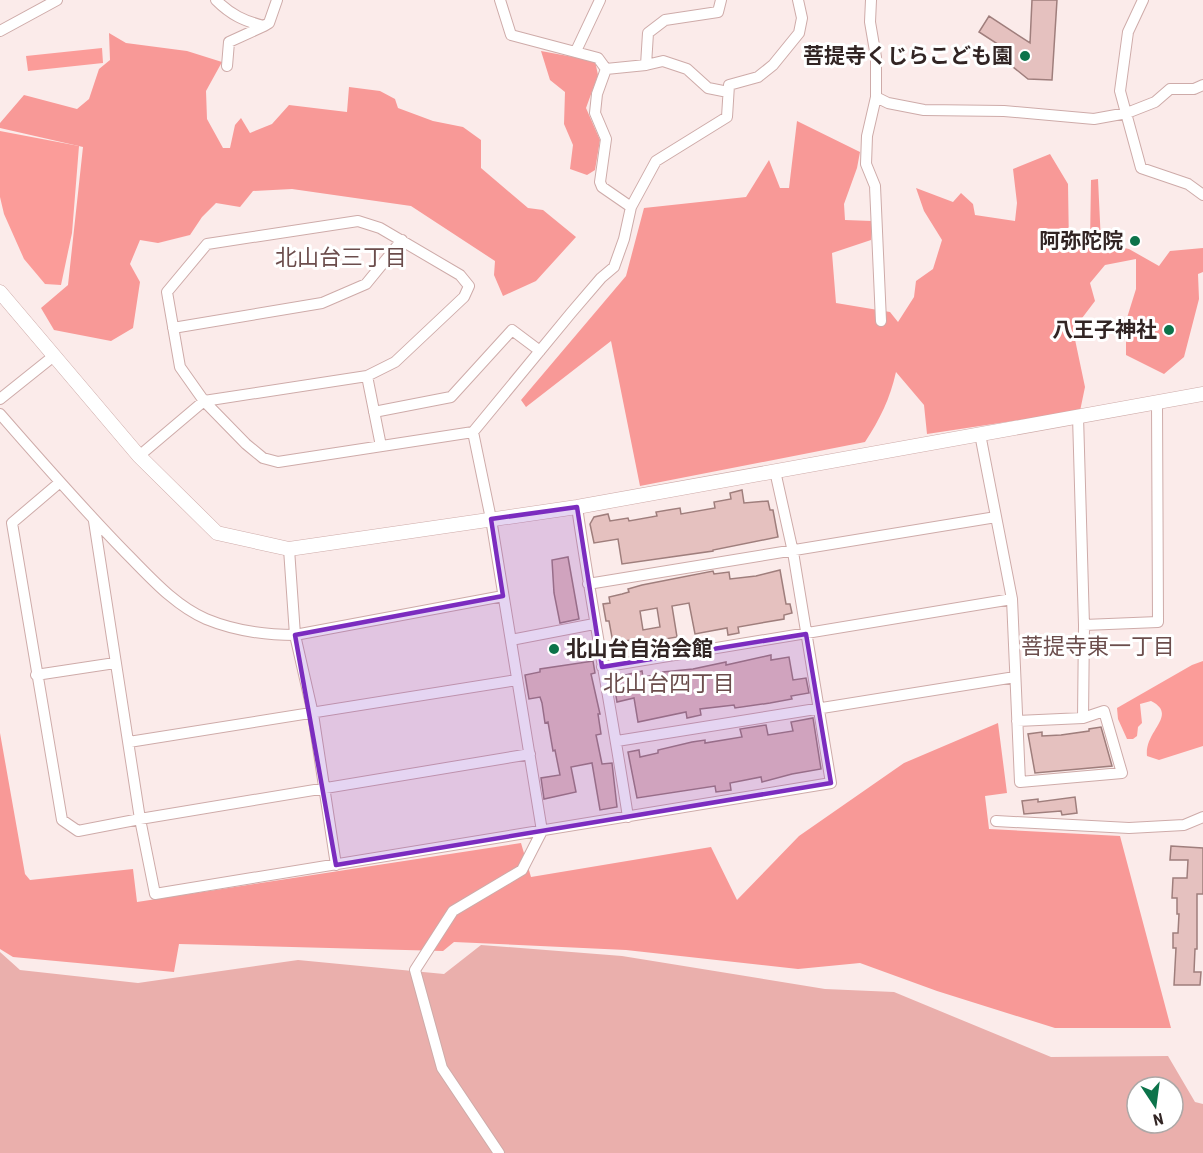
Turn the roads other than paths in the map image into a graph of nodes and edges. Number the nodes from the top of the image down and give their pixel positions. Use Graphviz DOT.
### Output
graph roads {
  1 [pos="57,0"];
  2 [pos="216,0"];
  3 [pos="277,0"];
  4 [pos="500,0"];
  5 [pos="600,0"];
  6 [pos="721,0"];
  7 [pos="808,0"];
  8 [pos="871,0"];
  9 [pos="1143,0"];
  10 [pos="800,5"];
  11 [pos="264,26"];
  12 [pos="0,31"];
  13 [pos="576,51"];
  14 [pos="646,65"];
  15 [pos="227,66"];
  16 [pos="606,69"];
  17 [pos="1203,85"];
  18 [pos="728,92"];
  19 [pos="876,97"];
  20 [pos="1127,113"];
  21 [pos="1203,195"];
  22 [pos="631,207"];
  23 [pos="402,240"];
  24 [pos="0,292"];
  25 [pos="881,321"];
  26 [pos="173,328"];
  27 [pos="540,351"];
  28 [pos="55,355"];
  29 [pos="367,376"];
  30 [pos="1203,394"];
  31 [pos="0,399"];
  32 [pos="204,401"];
  33 [pos="1157,402"];
  34 [pos="374,412"];
  35 [pos="0,414"];
  36 [pos="1078,416"];
  37 [pos="473,432"];
  38 [pos="980,434"];
  39 [pos="381,447"];
  40 [pos="139,456"];
  41 [pos="776,471"];
  42 [pos="59,483"];
  43 [pos="577,507"];
  44 [pos="996,517"];
  45 [pos="490,519"];
  46 [pos="94,520"];
  47 [pos="289,549"];
  48 [pos="792,552"];
  49 [pos="588,584"];
  50 [pos="503,596"];
  51 [pos="1012,599"];
  52 [pos="594,624"];
  53 [pos="1084,625"];
  54 [pos="806,634"];
  55 [pos="296,635"];
  56 [pos="511,640"];
  57 [pos="115,663"];
  58 [pos="602,667"];
  59 [pos="36,675"];
  60 [pos="1015,677"];
  61 [pos="517,680"];
  62 [pos="820,708"];
  63 [pos="313,714"];
  64 [pos="1083,718"];
  65 [pos="1017,721"];
  66 [pos="617,741"];
  67 [pos="129,742"];
  68 [pos="530,754"];
  69 [pos="325,789"];
  70 [pos="628,817"];
  71 [pos="1203,817"];
  72 [pos="140,819"];
  73 [pos="996,821"];
  74 [pos="542,831"];
  75 [pos="336,865"];
  76 [pos="499,1153"];
  1 -- 12 [label="street"];
  2 -- 11 [label="street"];
  3 -- 11 [label="street"];
  4 -- 13 [label="street"];
  5 -- 13 [label="street"];
  6 -- 14 [label="street"];
  7 -- 10 [label="street"];
  8 -- 19 [label="street"];
  9 -- 20 [label="street"];
  10 -- 18 [label="street"];
  11 -- 15 [label="street"];
  13 -- 16 [label="street"];
  14 -- 16 [label="street"];
  14 -- 18 [label="street"];
  16 -- 22 [label="street"];
  17 -- 20 [label="street"];
  18 -- 22 [label="street"];
  19 -- 20 [label="street"];
  19 -- 25 [label="street"];
  20 -- 21 [label="street"];
  22 -- 27 [label="street"];
  23 -- 26 [label="street"];
  23 -- 26 [label="street"];
  23 -- 29 [label="street"];
  24 -- 28 [label="street"];
  26 -- 32 [label="street"];
  27 -- 34 [label="street"];
  27 -- 37 [label="street"];
  28 -- 31 [label="street"];
  28 -- 40 [label="street"];
  29 -- 32 [label="street"];
  29 -- 34 [label="street"];
  30 -- 33 [label="street"];
  32 -- 39 [label="street"];
  32 -- 40 [label="street"];
  33 -- 36 [label="street"];
  33 -- 53 [label="street"];
  34 -- 39 [label="street"];
  35 -- 42 [label="street"];
  36 -- 38 [label="street"];
  36 -- 53 [label="street"];
  37 -- 39 [label="street"];
  37 -- 45 [label="street"];
  38 -- 41 [label="street"];
  38 -- 44 [label="street"];
  40 -- 47 [label="street"];
  41 -- 43 [label="street"];
  41 -- 48 [label="street"];
  42 -- 46 [label="street"];
  42 -- 59 [label="street"];
  43 -- 45 [label="street"];
  43 -- 49 [label="street"];
  44 -- 48 [label="street"];
  44 -- 51 [label="street"];
  45 -- 47 [label="street"];
  45 -- 50 [label="street"];
  46 -- 55 [label="street"];
  46 -- 57 [label="street"];
  47 -- 55 [label="street"];
  48 -- 49 [label="street"];
  48 -- 54 [label="street"];
  49 -- 52 [label="street"];
  50 -- 55 [label="street"];
  50 -- 56 [label="street"];
  51 -- 54 [label="street"];
  51 -- 60 [label="street"];
  52 -- 56 [label="street"];
  52 -- 58 [label="street"];
  53 -- 64 [label="street"];
  54 -- 58 [label="street"];
  54 -- 62 [label="street"];
  55 -- 63 [label="street"];
  56 -- 61 [label="street"];
  57 -- 59 [label="street"];
  57 -- 67 [label="street"];
  58 -- 66 [label="street"];
  59 -- 72 [label="street"];
  60 -- 62 [label="street"];
  60 -- 65 [label="street"];
  61 -- 63 [label="street"];
  61 -- 68 [label="street"];
  62 -- 66 [label="street"];
  62 -- 70 [label="street"];
  63 -- 67 [label="street"];
  63 -- 69 [label="street"];
  64 -- 65 [label="street"];
  64 -- 65 [label="street"];
  66 -- 70 [label="street"];
  67 -- 72 [label="street"];
  68 -- 69 [label="street"];
  68 -- 74 [label="street"];
  69 -- 72 [label="street"];
  69 -- 75 [label="street"];
  70 -- 74 [label="street"];
  71 -- 73 [label="street"];
  72 -- 75 [label="street"];
  74 -- 75 [label="street"];
  74 -- 76 [label="street"];
}
